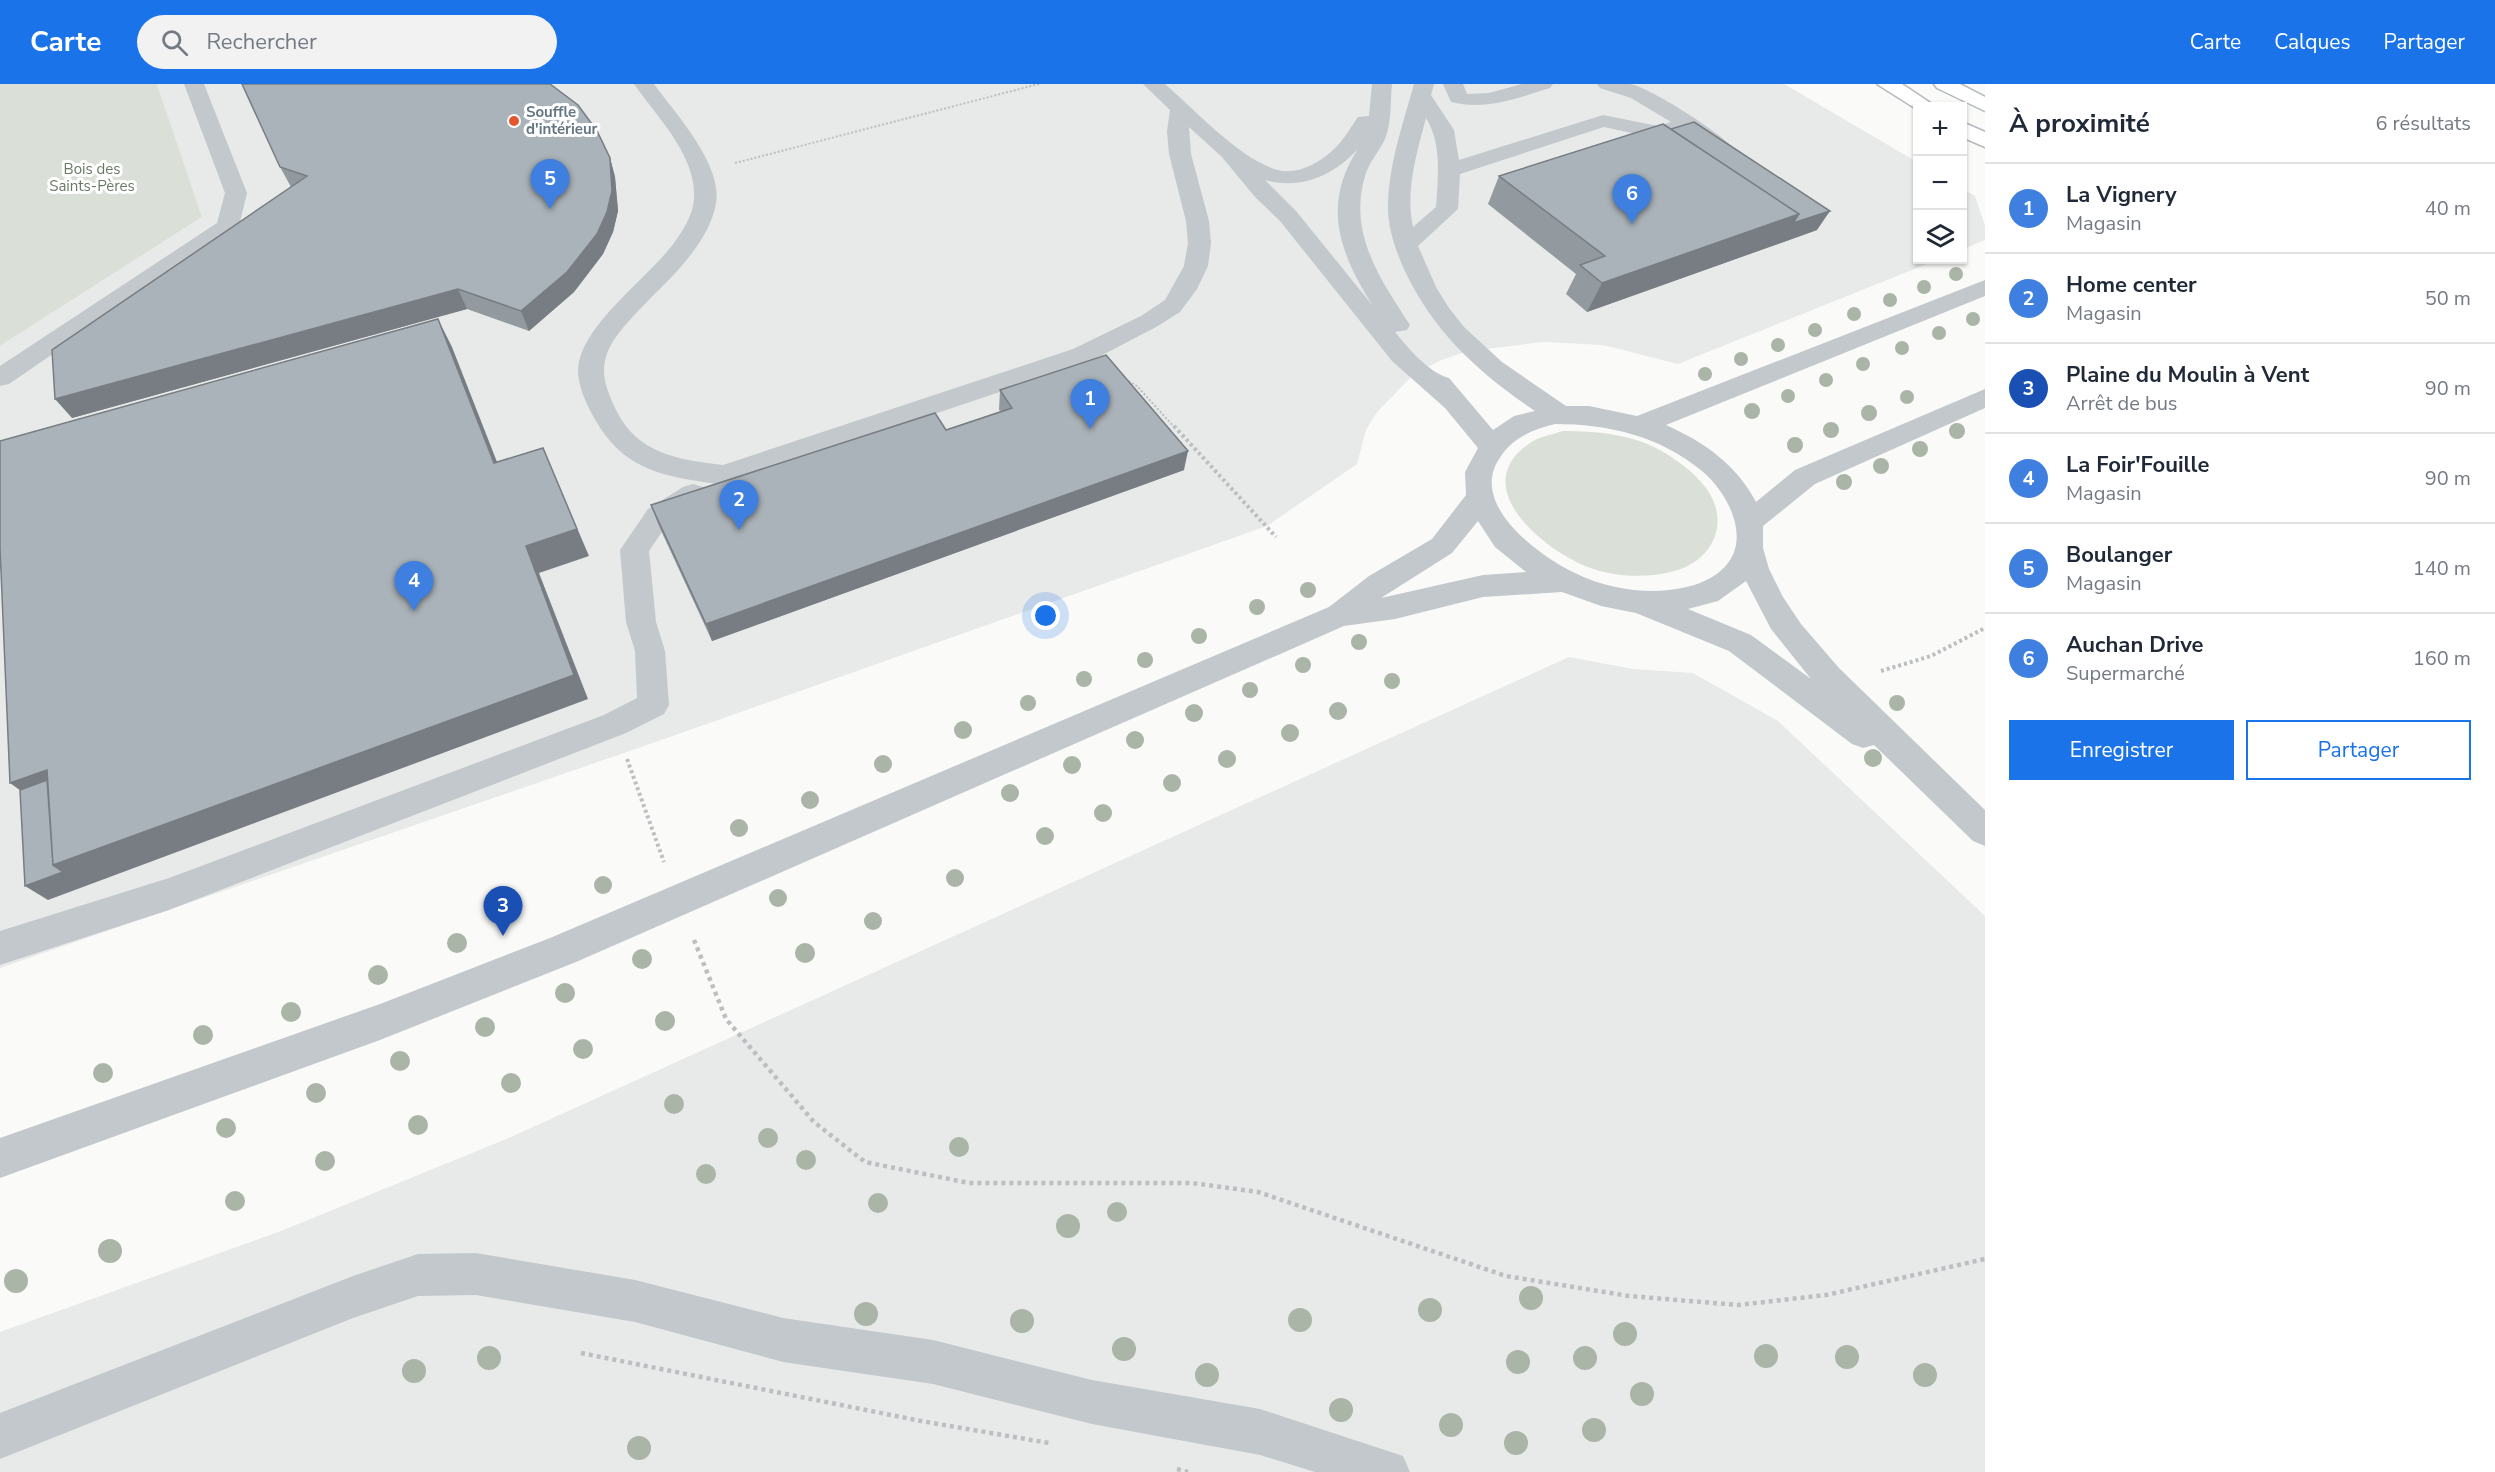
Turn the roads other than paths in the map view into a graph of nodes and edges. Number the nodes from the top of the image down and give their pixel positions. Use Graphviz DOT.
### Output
graph roads {
  1 [pos="194,84"];
  2 [pos="644,84"];
  3 [pos="1153,84"];
  4 [pos="1453,84"];
  5 [pos="1543,84"];
  6 [pos="1607,84"];
  7 [pos="1887,84"];
  8 [pos="1944,84"];
  9 [pos="1381,85"];
  10 [pos="1423,90"];
  11 [pos="1919,102"];
  12 [pos="1985,105"];
  13 [pos="1181,107"];
  14 [pos="1686,124"];
  15 [pos="1967,131"];
  16 [pos="1985,141"];
  17 [pos="1230,152"];
  18 [pos="1743,162"];
  19 [pos="1449,170"];
  20 [pos="1406,245"];
  21 [pos="1985,287"];
  22 [pos="0,378"];
  23 [pos="1985,398"];
  24 [pos="1453,401"];
  25 [pos="1560,415"];
  26 [pos="1640,425"];
  27 [pos="1491,445"];
  28 [pos="724,475"];
  29 [pos="1479,498"];
  30 [pos="1749,536"];
  31 [pos="1561,581"];
  32 [pos="1640,602"];
  33 [pos="1340,615"];
  34 [pos="1937,788"];
  35 [pos="1985,831"];
  36 [pos="0,948"];
  37 [pos="0,1158"];
  38 [pos="0,1436"];
  39 [pos="1387,1472"];
  1 -- 22 [label="street"];
  2 -- 28 [label="street"];
  3 -- 13 [label="street"];
  4 -- 5 [label="street"];
  6 -- 14 [label="street"];
  7 -- 11 [label="main road"];
  8 -- 12 [label="main road"];
  9 -- 17 [label="street"];
  9 -- 24 [label="street"];
  10 -- 19 [label="street"];
  10 -- 20 [label="street"];
  13 -- 17 [label="street"];
  13 -- 28 [label="street"];
  14 -- 18 [label="street"];
  14 -- 19 [label="street"];
  15 -- 16 [label="main road"];
  17 -- 24 [label="street"];
  19 -- 20 [label="street"];
  20 -- 25 [label="street"];
  21 -- 26 [label="street"];
  23 -- 30 [label="street"];
  24 -- 27 [label="street"];
  25 -- 26 [label="street"];
  25 -- 27 [label="street"];
  26 -- 30 [label="street"];
  27 -- 29 [label="street"];
  28 -- 36 [label="street"];
  29 -- 31 [label="street"];
  29 -- 33 [label="street"];
  30 -- 32 [label="street"];
  30 -- 34 [label="street"];
  31 -- 32 [label="street"];
  31 -- 33 [label="street"];
  32 -- 34 [label="street"];
  33 -- 37 [label="street"];
  34 -- 35 [label="street"];
  38 -- 39 [label="street"];
}
